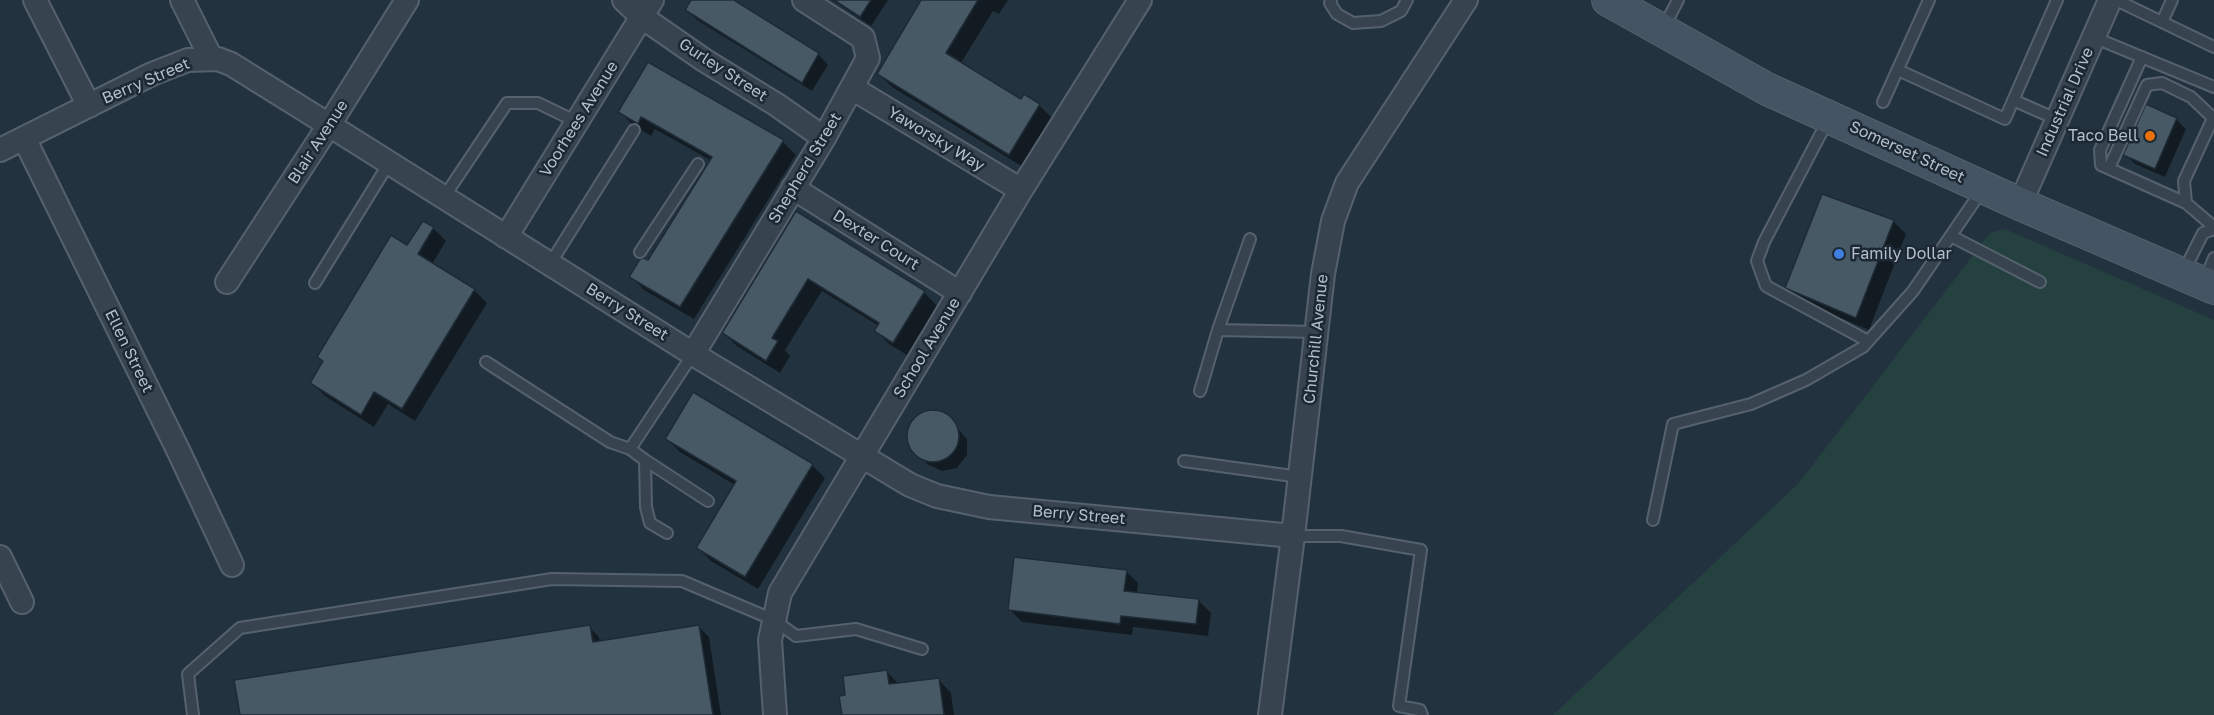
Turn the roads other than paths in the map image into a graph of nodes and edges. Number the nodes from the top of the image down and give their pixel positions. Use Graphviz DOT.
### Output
graph roads {
  1 [pos="35,0"];
  2 [pos="182,0"];
  3 [pos="407,0"];
  4 [pos="624,0"];
  5 [pos="804,0"];
  6 [pos="1140,0"];
  7 [pos="1331,0"];
  8 [pos="1407,0"];
  9 [pos="1466,0"];
  10 [pos="1608,0"];
  11 [pos="1678,0"];
  12 [pos="1929,0"];
  13 [pos="2057,0"];
  14 [pos="2110,0"];
  15 [pos="2116,0"];
  16 [pos="2172,0"];
  17 [pos="647,8"];
  18 [pos="2162,22"];
  19 [pos="1662,30"];
  20 [pos="2093,37"];
  21 [pos="2214,47"];
  22 [pos="2142,57"];
  23 [pos="211,58"];
  24 [pos="1898,70"];
  25 [pos="2214,87"];
  26 [pos="852,88"];
  27 [pos="2013,100"];
  28 [pos="1883,102"];
  29 [pos="89,106"];
  30 [pos="1829,117"];
  31 [pos="2213,117"];
  32 [pos="2056,119"];
  33 [pos="577,122"];
  34 [pos="329,125"];
  35 [pos="634,130"];
  36 [pos="24,138"];
  37 [pos="824,138"];
  38 [pos="0,150"];
  39 [pos="389,163"];
  40 [pos="698,164"];
  41 [pos="2109,168"];
  42 [pos="1984,187"];
  43 [pos="793,188"];
  44 [pos="1021,190"];
  45 [pos="444,197"];
  46 [pos="2186,203"];
  47 [pos="2020,204"];
  48 [pos="2214,228"];
  49 [pos="1951,236"];
  50 [pos="506,237"];
  51 [pos="1250,239"];
  52 [pos="640,252"];
  53 [pos="550,264"];
  54 [pos="2204,276"];
  55 [pos="227,282"];
  56 [pos="2040,282"];
  57 [pos="315,283"];
  58 [pos="960,293"];
  59 [pos="1218,330"];
  60 [pos="1317,332"];
  61 [pos="1868,341"];
  62 [pos="693,354"];
  63 [pos="486,362"];
  64 [pos="1200,391"];
  65 [pos="630,449"];
  66 [pos="861,457"];
  67 [pos="645,460"];
  68 [pos="1184,461"];
  69 [pos="1300,477"];
  70 [pos="708,501"];
  71 [pos="1653,520"];
  72 [pos="667,532"];
  73 [pos="1293,536"];
  74 [pos="0,557"];
  75 [pos="232,565"];
  76 [pos="22,602"];
  77 [pos="774,620"];
  78 [pos="922,649"];
  79 [pos="193,715"];
  80 [pos="775,715"];
  81 [pos="1270,715"];
  82 [pos="1422,715"];
  1 -- 29 [label="street"];
  2 -- 23 [label="street"];
  3 -- 34 [label="street, Blair Avenue"];
  4 -- 17 [label="street, Gurley Street"];
  5 -- 26 [label="street, Shepherd Street"];
  6 -- 44 [label="street, School Avenue"];
  7 -- 8 [label="lane"];
  9 -- 60 [label="street, Churchill Avenue"];
  10 -- 19 [label="main road, Somerset Street"];
  11 -- 19 [label="lane"];
  12 -- 24 [label="lane"];
  13 -- 27 [label="lane"];
  14 -- 20 [label="street, Industrial Drive"];
  15 -- 18 [label="lane"];
  16 -- 18 [label="lane"];
  17 -- 33 [label="street, Voorhees Avenue"];
  17 -- 37 [label="street, Gurley Street"];
  18 -- 21 [label="lane"];
  19 -- 30 [label="main road, Somerset Street"];
  20 -- 22 [label="lane"];
  20 -- 32 [label="street, Industrial Drive"];
  22 -- 25 [label="lane"];
  22 -- 41 [label="lane"];
  23 -- 29 [label="street, Berry Street"];
  23 -- 34 [label="street, Berry Street"];
  24 -- 27 [label="lane"];
  24 -- 28 [label="lane"];
  26 -- 37 [label="street, Shepherd Street"];
  26 -- 44 [label="street, Yaworsky Way"];
  27 -- 32 [label="lane"];
  29 -- 36 [label="street, Berry Street"];
  30 -- 42 [label="main road, Somerset Street"];
  30 -- 61 [label="lane"];
  31 -- 41 [label="lane"];
  31 -- 46 [label="lane"];
  32 -- 47 [label="street, Industrial Drive"];
  33 -- 45 [label="lane"];
  33 -- 50 [label="street, Voorhees Avenue"];
  34 -- 39 [label="street, Berry Street"];
  34 -- 55 [label="street, Blair Avenue"];
  35 -- 53 [label="lane"];
  36 -- 38 [label="street, Berry Street"];
  36 -- 75 [label="street, Ellen Street"];
  37 -- 43 [label="street, Shepherd Street"];
  39 -- 45 [label="street, Berry Street"];
  39 -- 57 [label="lane"];
  40 -- 52 [label="lane"];
  41 -- 46 [label="lane"];
  42 -- 47 [label="main road, Somerset Street"];
  42 -- 49 [label="lane"];
  43 -- 58 [label="street, Dexter Court"];
  43 -- 62 [label="street, Shepherd Street"];
  44 -- 58 [label="street, School Avenue"];
  45 -- 50 [label="street, Berry Street"];
  46 -- 48 [label="lane"];
  47 -- 54 [label="main road, Somerset Street"];
  48 -- 54 [label="lane"];
  49 -- 56 [label="lane"];
  49 -- 61 [label="lane"];
  50 -- 53 [label="street, Berry Street"];
  51 -- 59 [label="lane"];
  53 -- 62 [label="street, Berry Street"];
  58 -- 66 [label="street, School Avenue"];
  59 -- 60 [label="lane"];
  59 -- 64 [label="lane"];
  60 -- 69 [label="street, Churchill Avenue"];
  61 -- 71 [label="lane"];
  62 -- 65 [label="lane"];
  62 -- 66 [label="street, Berry Street"];
  63 -- 65 [label="lane"];
  65 -- 67 [label="lane"];
  66 -- 73 [label="street, Berry Street"];
  66 -- 77 [label="street, School Avenue"];
  67 -- 70 [label="lane"];
  67 -- 72 [label="lane"];
  68 -- 69 [label="lane"];
  69 -- 73 [label="street, Churchill Avenue"];
  73 -- 81 [label="street, Churchill Avenue"];
  73 -- 82 [label="lane"];
  74 -- 76 [label="street"];
  77 -- 78 [label="lane"];
  77 -- 79 [label="lane"];
  77 -- 80 [label="street, School Avenue"];
}
